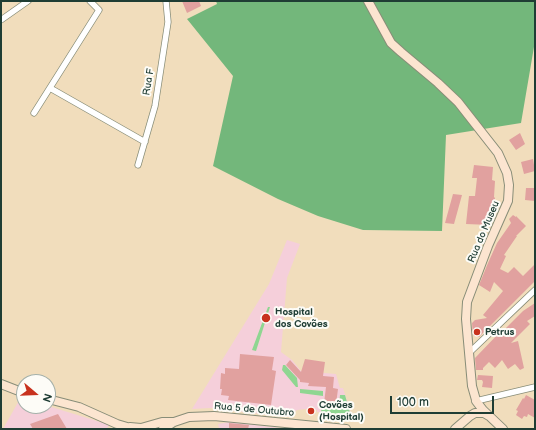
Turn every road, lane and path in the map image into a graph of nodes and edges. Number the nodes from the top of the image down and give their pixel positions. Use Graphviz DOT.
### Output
graph roads {
  1 [pos="28,1"];
  2 [pos="90,1"];
  3 [pos="166,1"];
  4 [pos="368,1"];
  5 [pos="1,20"];
  6 [pos="50,88"];
  7 [pos="34,113"];
  8 [pos="145,142"];
  9 [pos="138,165"];
  10 [pos="535,290"];
  11 [pos="470,352"];
  12 [pos="1,384"];
  13 [pos="535,387"];
  14 [pos="16,390"];
  15 [pos="476,400"];
  16 [pos="56,401"];
  17 [pos="470,416"];
  18 [pos="489,416"];
  19 [pos="174,422"];
  20 [pos="126,427"];
  21 [pos="458,428"];
  22 [pos="163,429"];
  23 [pos="346,429"];
  24 [pos="503,429"];
  1 -- 5 [label="street"];
  2 -- 6 [label="street"];
  3 -- 8 [label="street, Rua F"];
  4 -- 11 [label="street, Rua do Museu"];
  6 -- 7 [label="street"];
  6 -- 8 [label="street"];
  8 -- 9 [label="street, Rua F"];
  10 -- 11 [label="street"];
  11 -- 15 [label="street, Rua do Museu"];
  12 -- 14 [label="street"];
  13 -- 15 [label="street"];
  15 -- 17 [label="street"];
  15 -- 18 [label="street"];
  16 -- 20 [label="street"];
  17 -- 18 [label="street"];
  17 -- 21 [label="street"];
  18 -- 24 [label="street"];
  19 -- 20 [label="street"];
  19 -- 22 [label="street, Rua 5 de Outubro"];
  19 -- 23 [label="street, Rua 5 de Outubro"];
}
